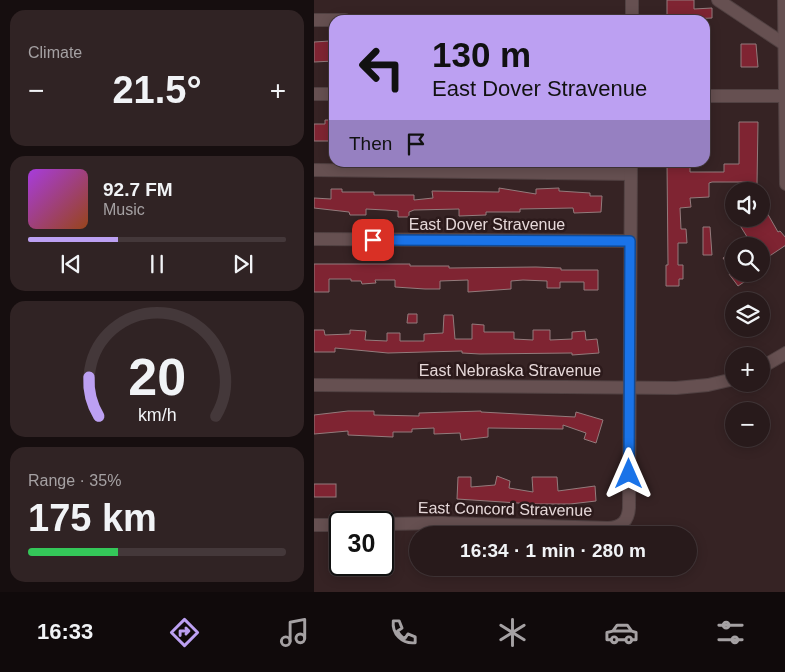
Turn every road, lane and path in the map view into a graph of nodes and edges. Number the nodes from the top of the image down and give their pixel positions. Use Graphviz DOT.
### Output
graph roads {
  1 [pos="632,0"];
  2 [pos="718,0"];
  3 [pos="784,0"];
  4 [pos="632,15"];
  5 [pos="314,20"];
  6 [pos="329,20"];
  7 [pos="784,44"];
  8 [pos="314,94"];
  9 [pos="329,94"];
  10 [pos="710,96"];
  11 [pos="784,96"];
  12 [pos="631,168"];
  13 [pos="314,170"];
  14 [pos="785,184"];
  15 [pos="314,239"];
  16 [pos="630,241"];
  17 [pos="785,353"];
  18 [pos="770,362"];
  19 [pos="725,381"];
  20 [pos="314,385"];
  21 [pos="629,386"];
  22 [pos="329,524"];
  23 [pos="394,524"];
  24 [pos="314,525"];
  1 -- 4 [label="street"];
  2 -- 7 [label="street"];
  3 -- 7 [label="street"];
  5 -- 6 [label="street"];
  7 -- 11 [label="street"];
  8 -- 9 [label="street"];
  10 -- 11 [label="street"];
  11 -- 14 [label="street"];
  12 -- 13 [label="street"];
  12 -- 16 [label="street"];
  15 -- 16 [label="street, East Dover Stravenue"];
  16 -- 21 [label="street"];
  17 -- 18 [label="street"];
  19 -- 21 [label="street, East Nebraska Stravenue"];
  20 -- 21 [label="street, East Nebraska Stravenue"];
  21 -- 23 [label="street, East Concord Stravenue"];
  22 -- 24 [label="street"];
}
